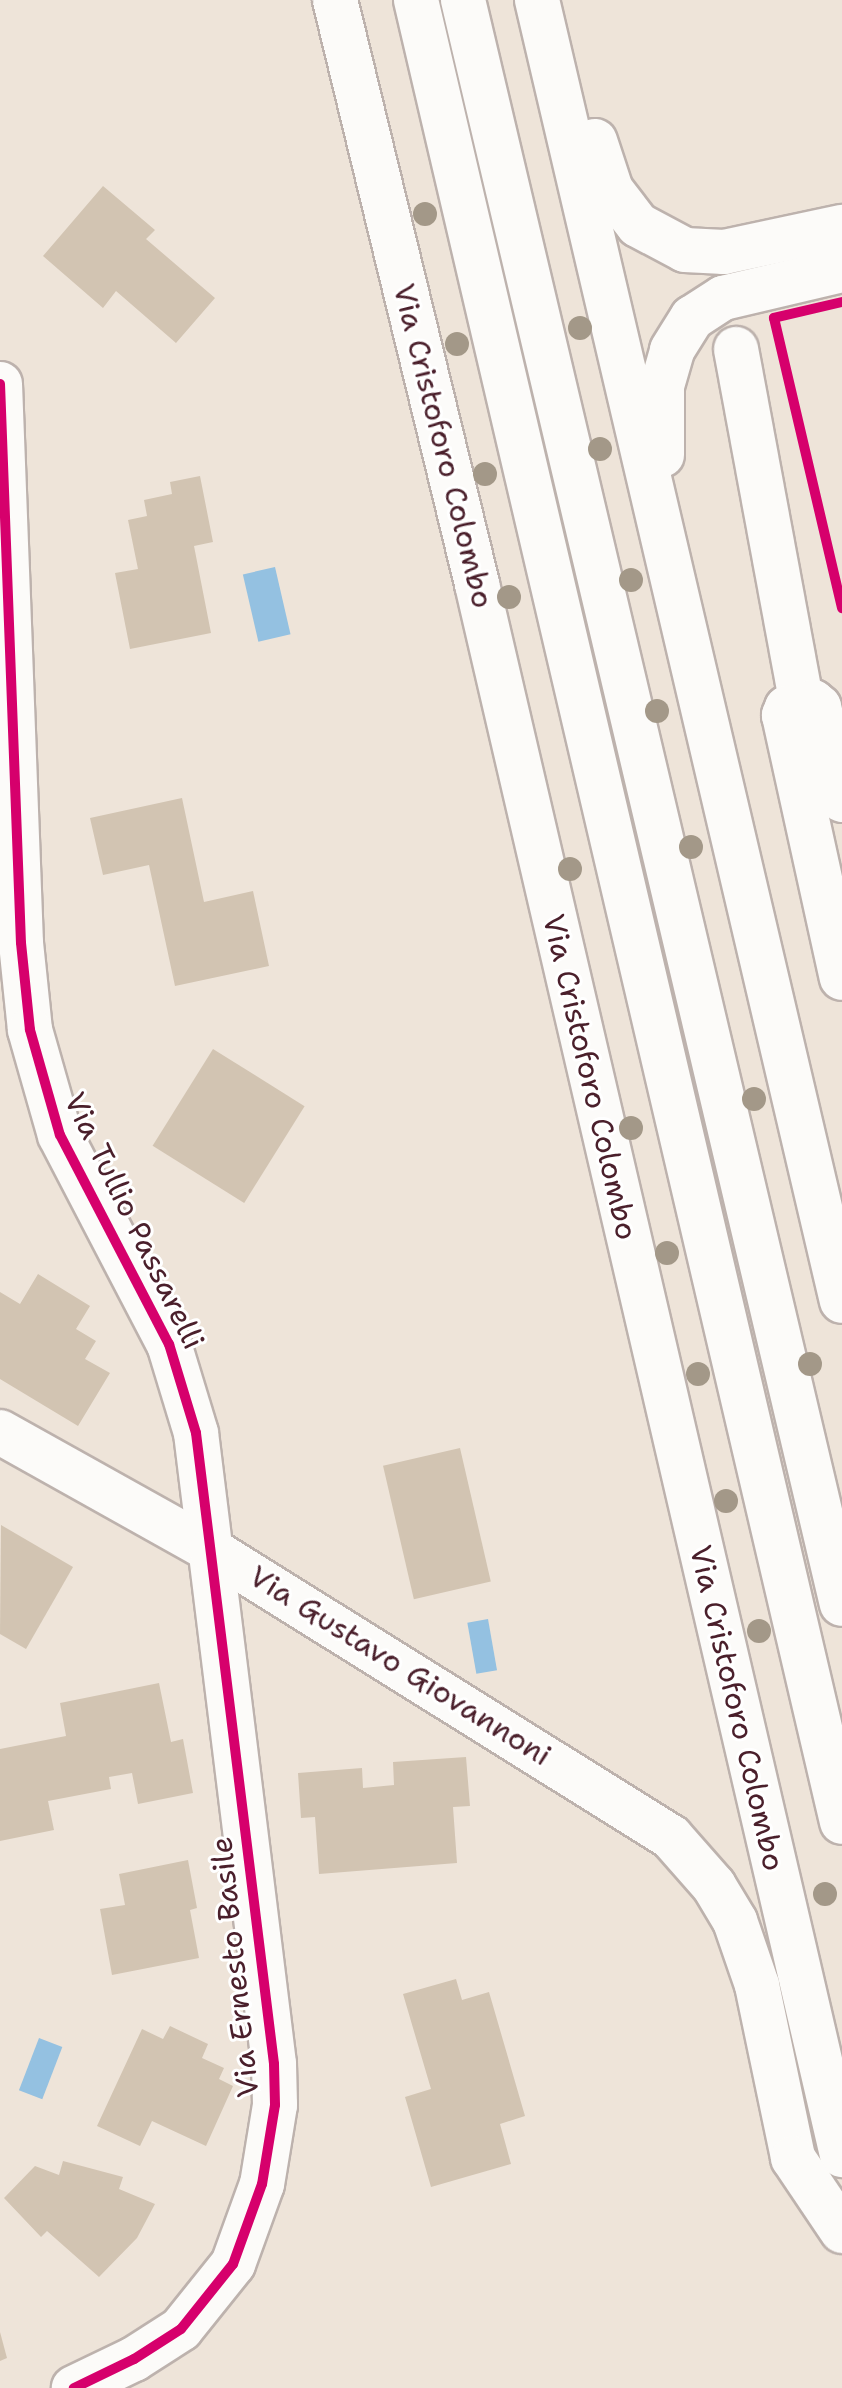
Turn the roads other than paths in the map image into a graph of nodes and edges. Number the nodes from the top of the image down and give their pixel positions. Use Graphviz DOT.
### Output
graph roads {
  1 [pos="335,0"];
  2 [pos="416,0"];
  3 [pos="463,0"];
  4 [pos="537,0"];
  5 [pos="548,0"];
  6 [pos="842,227"];
  7 [pos="842,270"];
  8 [pos="736,349"];
  9 [pos="0,384"];
  10 [pos="664,541"];
  11 [pos="802,705"];
  12 [pos="842,800"];
  13 [pos="842,978"];
  14 [pos="834,1233"];
  15 [pos="842,1301"];
  16 [pos="0,1432"];
  17 [pos="211,1550"];
  18 [pos="842,1604"];
  19 [pos="842,1822"];
  20 [pos="842,2155"];
  21 [pos="842,2231"];
  22 [pos="74,2388"];
  1 -- 20 [label="main road, Via Cristoforo Colombo"];
  2 -- 19 [label="main road"];
  3 -- 18 [label="main road"];
  4 -- 10 [label="main road"];
  5 -- 6 [label="main road"];
  7 -- 10 [label="main road"];
  8 -- 11 [label="main road"];
  9 -- 17 [label="main road, Via Tullio Passarelli"];
  10 -- 14 [label="main road"];
  11 -- 12 [label="main road"];
  11 -- 13 [label="main road"];
  14 -- 15 [label="main road"];
  16 -- 17 [label="main road, Via Gustavo Giovannoni"];
  17 -- 21 [label="main road, Via Gustavo Giovannoni"];
  17 -- 22 [label="main road, Via Ernesto Basile"];
}
